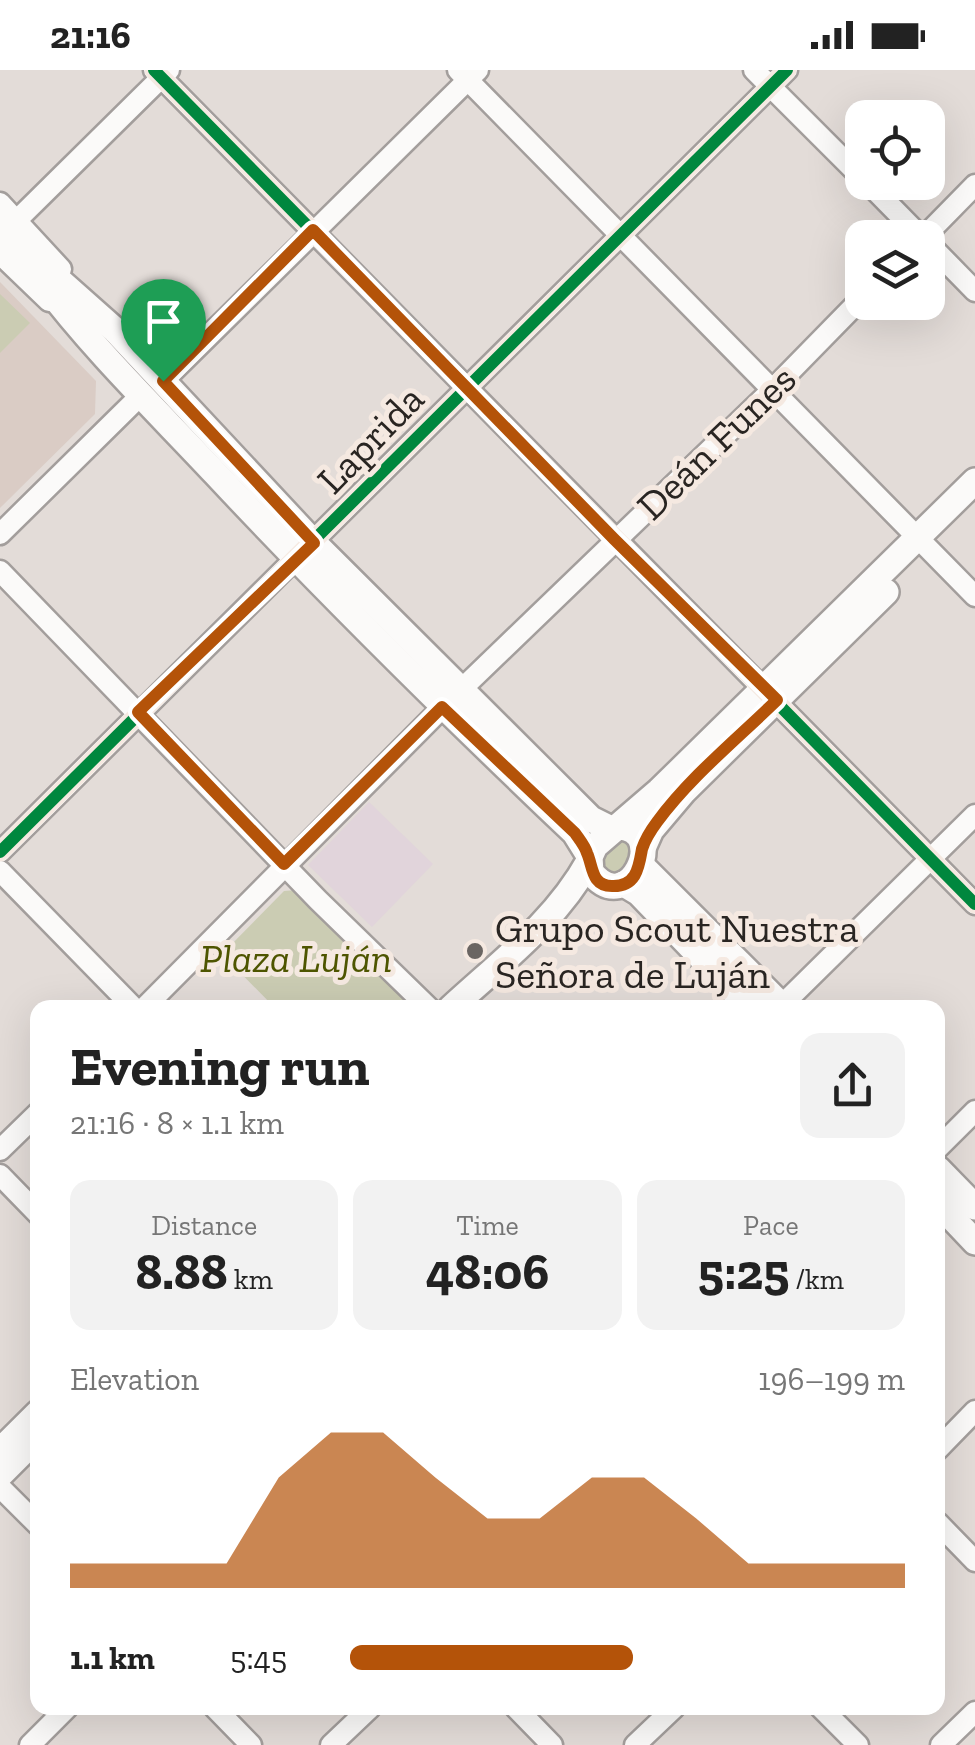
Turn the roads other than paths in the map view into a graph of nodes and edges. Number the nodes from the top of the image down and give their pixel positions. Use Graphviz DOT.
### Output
graph roads {
  1 [pos="754,70"];
  2 [pos="787,70"];
  3 [pos="161,72"];
  4 [pos="468,73"];
  5 [pos="770,86"];
  6 [pos="845,160"];
  7 [pos="975,185"];
  8 [pos="885,200"];
  9 [pos="0,203"];
  10 [pos="905,220"];
  11 [pos="942,220"];
  12 [pos="313,230"];
  13 [pos="7,235"];
  14 [pos="619,235"];
  15 [pos="945,260"];
  16 [pos="975,291"];
  17 [pos="845,315"];
  18 [pos="467,386"];
  19 [pos="152,388"];
  20 [pos="771,391"];
  21 [pos="975,480"];
  22 [pos="975,504"];
  23 [pos="0,534"];
  24 [pos="614,539"];
  25 [pos="923,545"];
  26 [pos="304,551"];
  27 [pos="0,571"];
  28 [pos="975,596"];
  29 [pos="770,693"];
  30 [pos="452,698"];
  31 [pos="138,712"];
  32 [pos="975,815"];
  33 [pos="617,829"];
  34 [pos="0,852"];
  35 [pos="590,859"];
  36 [pos="930,859"];
  37 [pos="284,864"];
  38 [pos="0,871"];
  39 [pos="630,871"];
  40 [pos="975,904"];
  41 [pos="126,1000"];
  42 [pos="152,1000"];
  43 [pos="421,1000"];
  44 [pos="460,1000"];
  45 [pos="482,1000"];
  46 [pos="742,1000"];
  47 [pos="773,1000"];
  48 [pos="788,1000"];
  49 [pos="975,1111"];
  50 [pos="30,1121"];
  51 [pos="945,1141"];
  52 [pos="0,1150"];
  53 [pos="0,1175"];
  54 [pos="945,1176"];
  55 [pos="30,1206"];
  56 [pos="975,1207"];
  57 [pos="945,1210"];
  58 [pos="975,1242"];
  59 [pos="975,1411"];
  60 [pos="30,1421"];
  61 [pos="945,1441"];
  62 [pos="30,1446"];
  63 [pos="0,1451"];
  64 [pos="0,1475"];
  65 [pos="0,1487"];
  66 [pos="30,1517"];
  67 [pos="945,1530"];
  68 [pos="975,1561"];
  69 [pos="975,1712"];
  70 [pos="60,1715"];
  71 [pos="222,1715"];
  72 [pos="363,1715"];
  73 [pos="523,1715"];
  74 [pos="667,1715"];
  75 [pos="828,1715"];
  76 [pos="30,1745"];
  77 [pos="251,1745"];
  78 [pos="331,1745"];
  79 [pos="552,1745"];
  80 [pos="636,1745"];
  81 [pos="858,1745"];
  82 [pos="942,1745"];
  1 -- 5 [label="street"];
  2 -- 5 [label="street, Laprida"];
  3 -- 12 [label="street"];
  3 -- 13 [label="street"];
  4 -- 12 [label="street"];
  4 -- 14 [label="street"];
  5 -- 6 [label="street"];
  5 -- 14 [label="street, Laprida"];
  7 -- 11 [label="street"];
  8 -- 10 [label="street"];
  9 -- 13 [label="street"];
  12 -- 18 [label="street"];
  12 -- 19 [label="street"];
  13 -- 19 [label="main road"];
  13 -- 19 [label="main road"];
  14 -- 18 [label="street, Laprida"];
  14 -- 20 [label="street"];
  15 -- 16 [label="street"];
  17 -- 20 [label="street, Deán Funes"];
  18 -- 24 [label="street"];
  18 -- 26 [label="street, Laprida"];
  19 -- 23 [label="street"];
  19 -- 26 [label="main road"];
  20 -- 24 [label="street, Deán Funes"];
  20 -- 25 [label="street"];
  21 -- 25 [label="main road"];
  22 -- 25 [label="main road"];
  24 -- 29 [label="street"];
  24 -- 30 [label="street, Deán Funes"];
  25 -- 28 [label="street"];
  25 -- 29 [label="main road"];
  26 -- 30 [label="main road"];
  26 -- 31 [label="street, Laprida"];
  27 -- 31 [label="street"];
  29 -- 33 [label="main road"];
  29 -- 36 [label="street"];
  29 -- 39 [label="main road"];
  30 -- 33 [label="main road"];
  30 -- 35 [label="main road"];
  30 -- 37 [label="street, Deán Funes"];
  31 -- 34 [label="street, Laprida"];
  31 -- 37 [label="street"];
  32 -- 36 [label="street"];
  33 -- 35 [label="main road"];
  33 -- 39 [label="main road"];
  35 -- 39 [label="main road"];
  35 -- 44 [label="main road"];
  36 -- 40 [label="street"];
  36 -- 48 [label="street"];
  37 -- 42 [label="street, Deán Funes"];
  37 -- 43 [label="street"];
  38 -- 41 [label="street"];
  39 -- 45 [label="main road"];
  39 -- 46 [label="main road"];
  39 -- 47 [label="main road"];
  49 -- 51 [label="street"];
  50 -- 52 [label="street"];
  53 -- 55 [label="street"];
  54 -- 56 [label="main road"];
  57 -- 58 [label="main road"];
  59 -- 61 [label="street"];
  60 -- 63 [label="main road"];
  62 -- 64 [label="main road"];
  65 -- 66 [label="street"];
  67 -- 68 [label="street"];
  69 -- 82 [label="street"];
  70 -- 76 [label="street"];
  71 -- 77 [label="street"];
  72 -- 78 [label="street"];
  73 -- 79 [label="street"];
  74 -- 80 [label="street"];
  75 -- 81 [label="street"];
}
